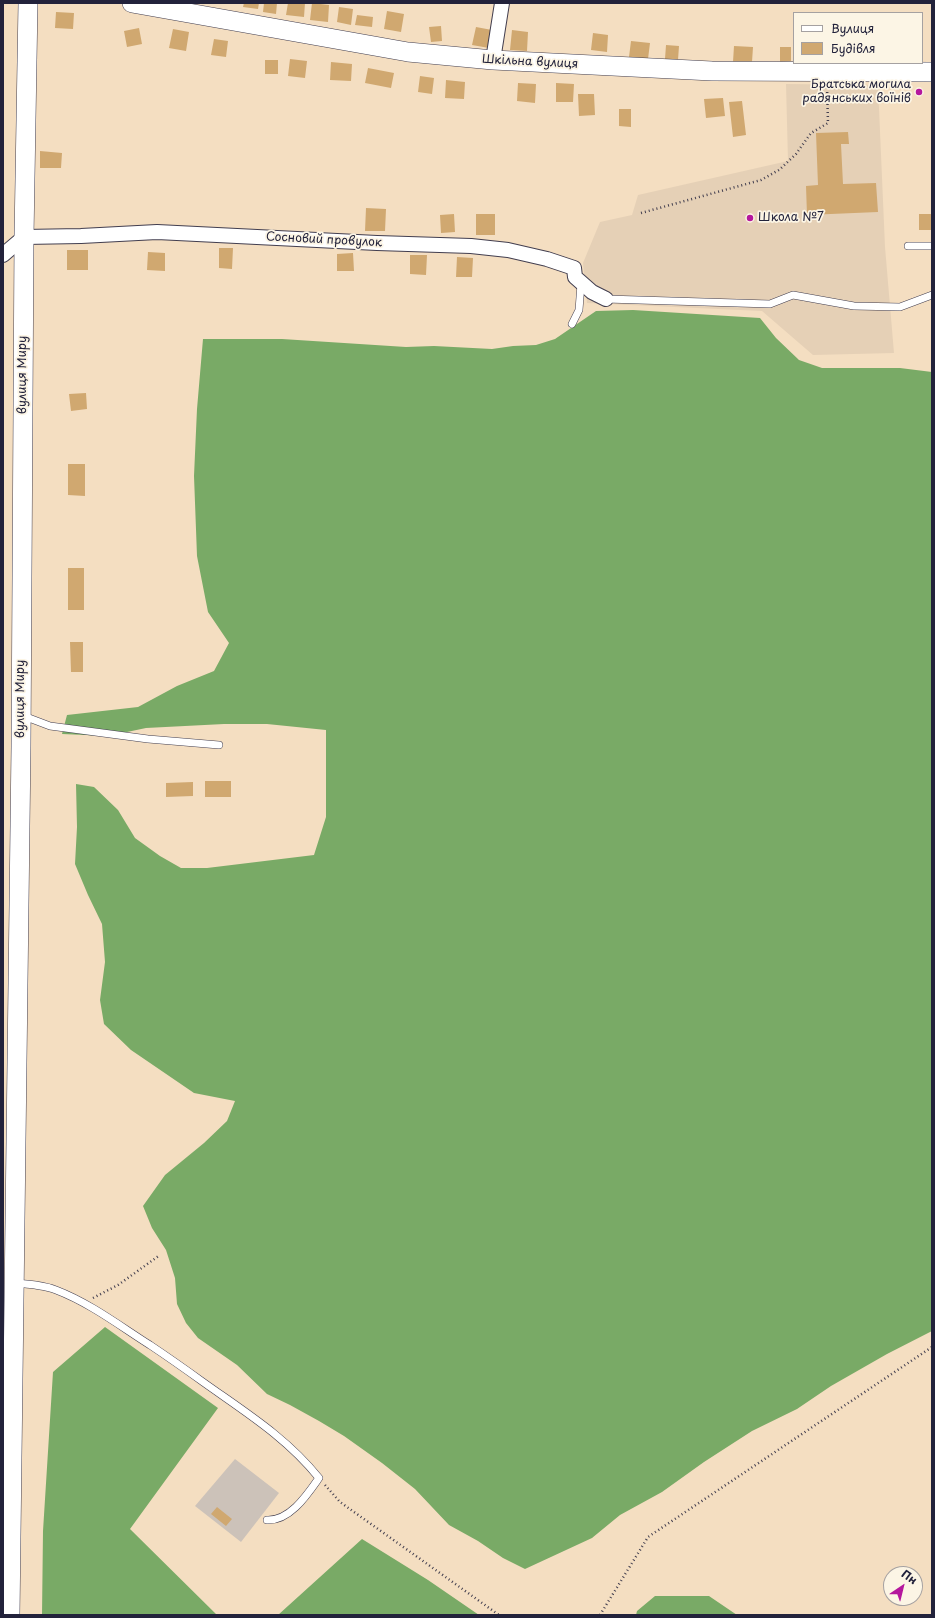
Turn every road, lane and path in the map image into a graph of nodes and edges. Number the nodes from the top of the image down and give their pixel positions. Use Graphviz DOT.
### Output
graph roads {
  1 [pos="28,3"];
  2 [pos="132,3"];
  3 [pos="502,3"];
  4 [pos="493,60"];
  5 [pos="826,72"];
  6 [pos="932,72"];
  7 [pos="641,213"];
  8 [pos="24,238"];
  9 [pos="908,246"];
  10 [pos="932,246"];
  11 [pos="3,255"];
  12 [pos="581,282"];
  13 [pos="932,295"];
  14 [pos="606,299"];
  15 [pos="572,324"];
  16 [pos="21,715"];
  17 [pos="219,744"];
  18 [pos="160,1255"];
  19 [pos="14,1283"];
  20 [pos="81,1302"];
  21 [pos="932,1347"];
  22 [pos="319,1478"];
  23 [pos="267,1520"];
  24 [pos="10,1615"];
  25 [pos="499,1615"];
  26 [pos="600,1615"];
  1 -- 8 [label="street, вулиця Миру"];
  2 -- 4 [label="street, Шкільна вулиця"];
  3 -- 4 [label="street"];
  4 -- 5 [label="street, Шкільна вулиця"];
  5 -- 6 [label="street, Шкільна вулиця"];
  5 -- 7 [label="path"];
  8 -- 11 [label="street"];
  8 -- 12 [label="street, Сосновий провулок"];
  8 -- 16 [label="street, вулиця Миру"];
  9 -- 10 [label="lane"];
  12 -- 14 [label="street, Сосновий провулок"];
  12 -- 15 [label="lane"];
  13 -- 14 [label="lane"];
  16 -- 17 [label="lane"];
  16 -- 19 [label="street, вулиця Миру"];
  18 -- 20 [label="path"];
  19 -- 20 [label="lane"];
  19 -- 24 [label="street, вулиця Миру"];
  20 -- 22 [label="lane"];
  21 -- 26 [label="path"];
  22 -- 23 [label="lane"];
  22 -- 25 [label="path"];
}
